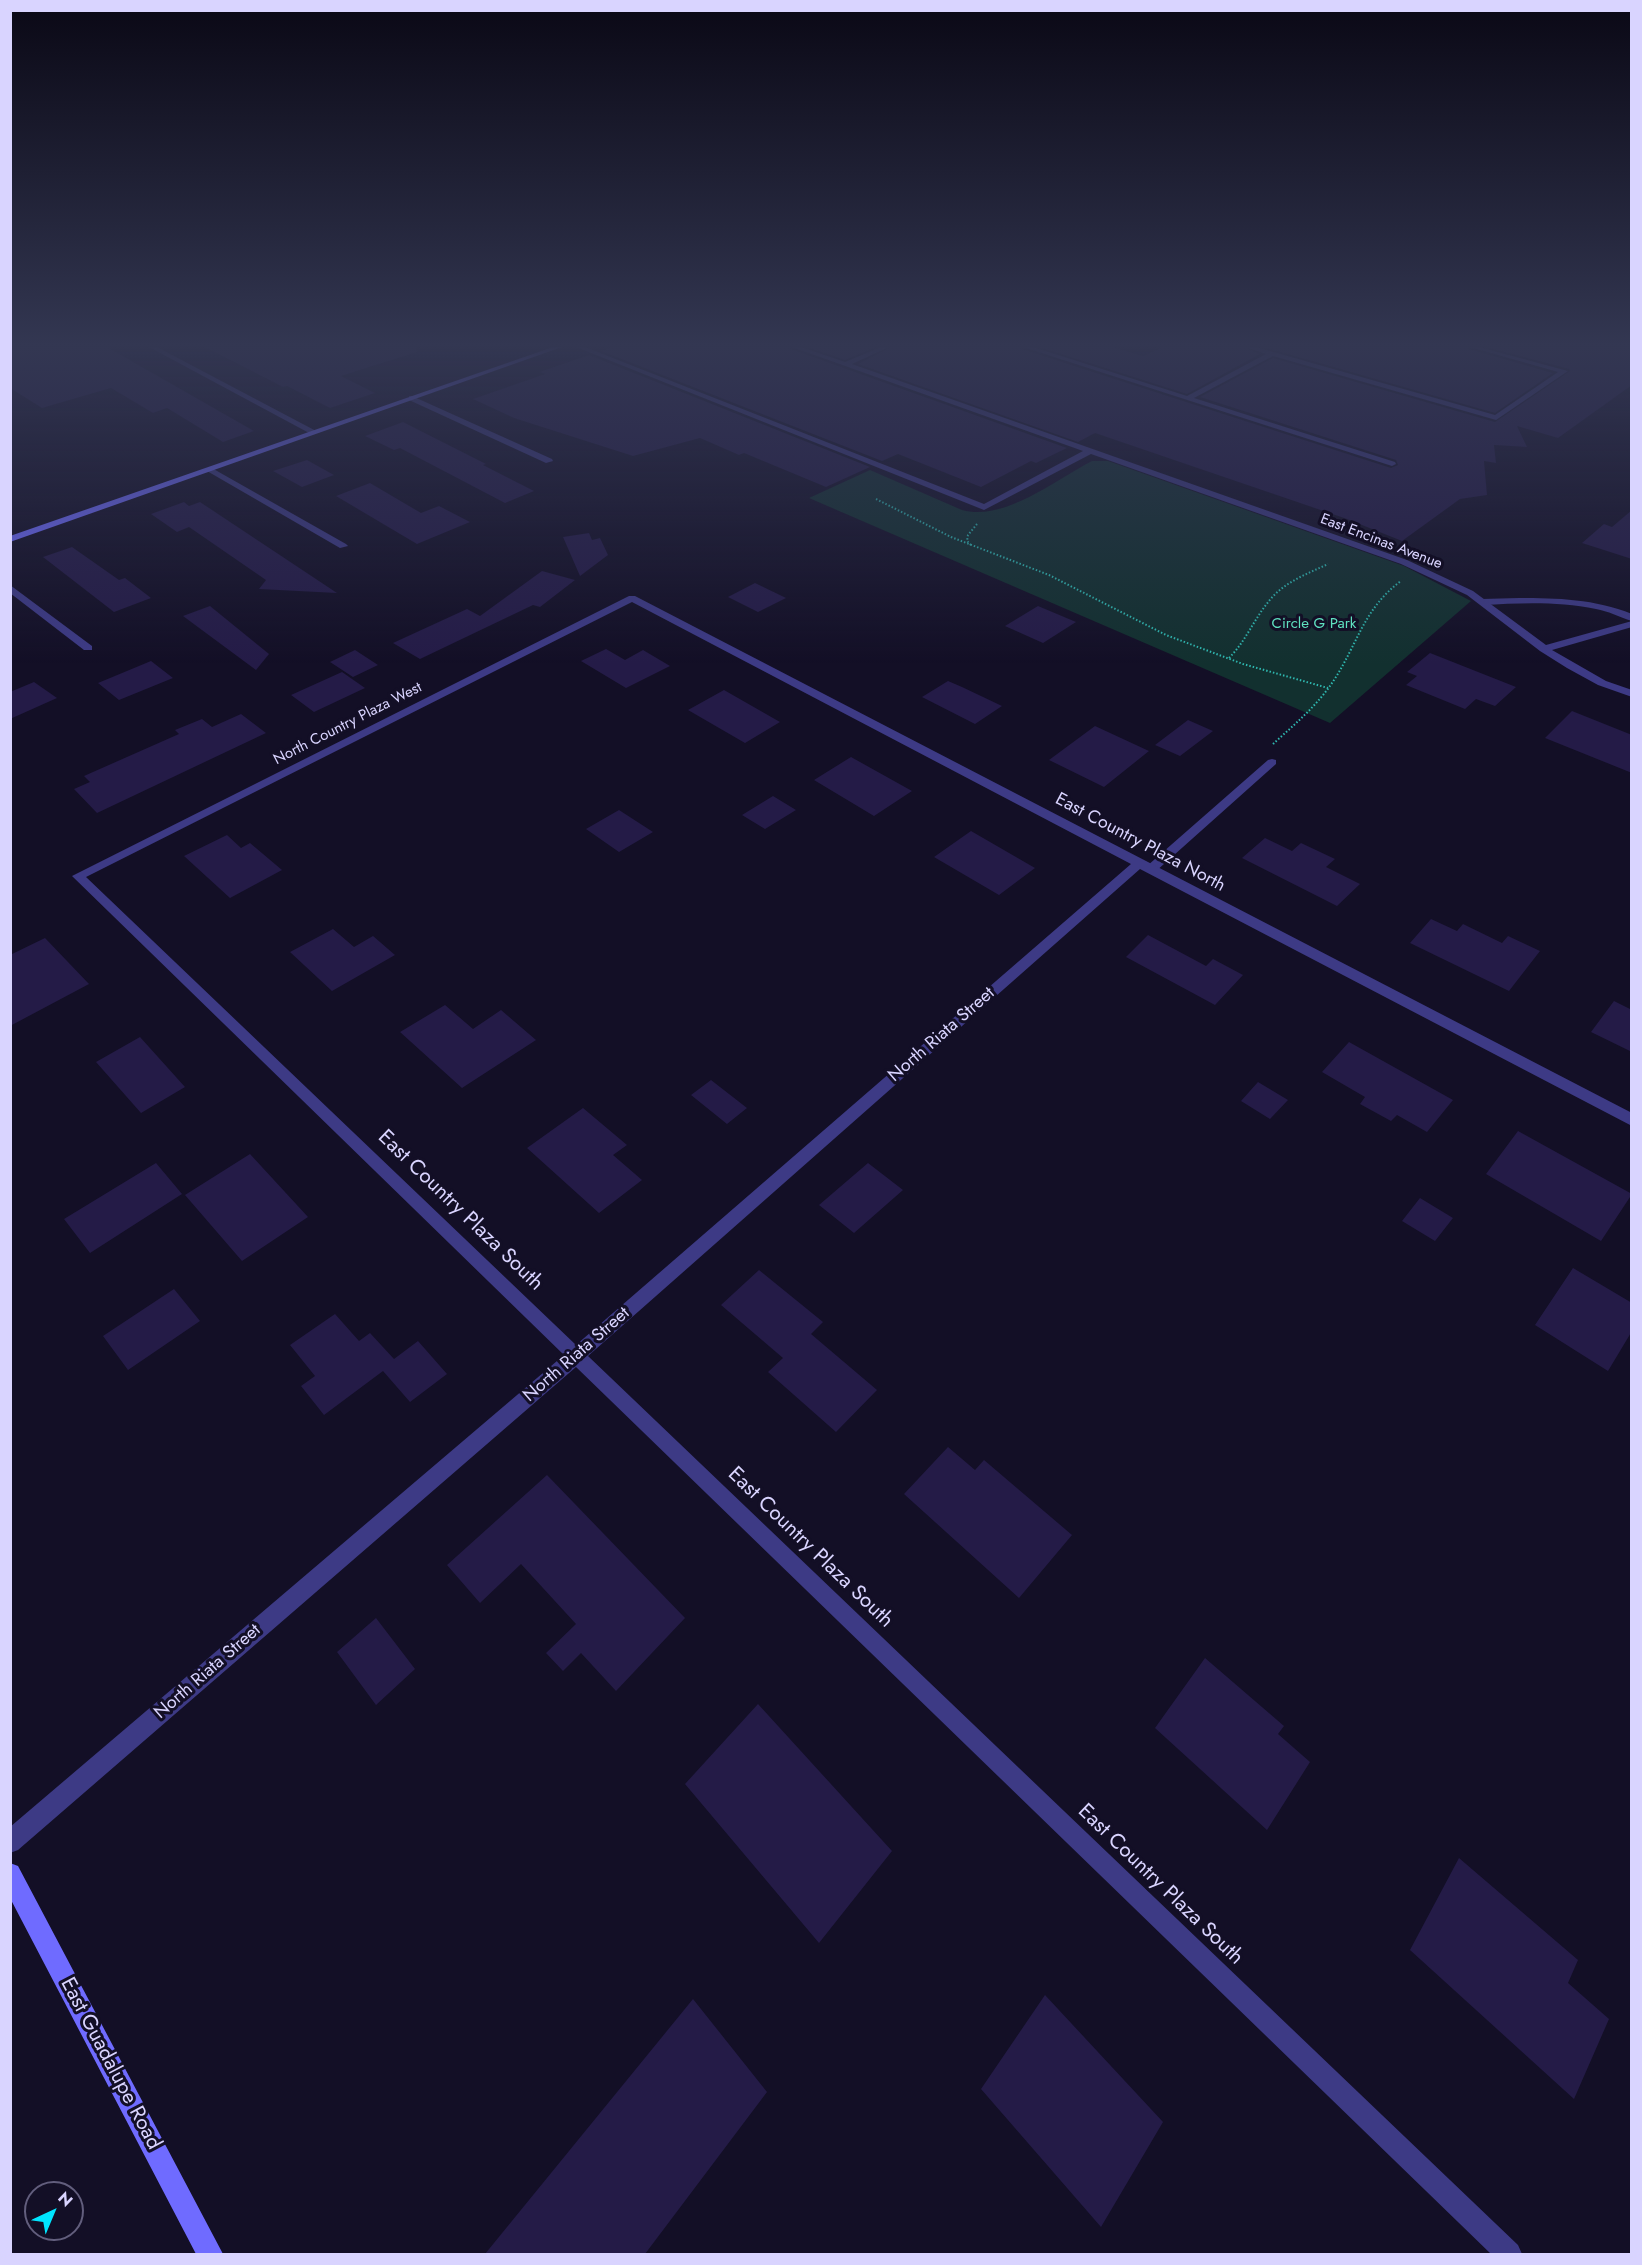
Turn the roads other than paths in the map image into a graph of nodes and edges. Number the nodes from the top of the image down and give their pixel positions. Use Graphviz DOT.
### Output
graph roads {
  1 [pos="256,453"];
  2 [pos="531,453"];
  3 [pos="848,453"];
  4 [pos="1087,453"];
  5 [pos="1095,453"];
  6 [pos="1357,453"];
  7 [pos="549,461"];
  8 [pos="1392,464"];
  9 [pos="210,469"];
  10 [pos="10,539"];
  11 [pos="343,546"];
  12 [pos="10,588"];
  13 [pos="632,598"];
  14 [pos="1482,602"];
  15 [pos="1632,618"];
  16 [pos="1632,624"];
  17 [pos="88,648"];
  18 [pos="1544,649"];
  19 [pos="1632,694"];
  20 [pos="1272,762"];
  21 [pos="1145,866"];
  22 [pos="78,876"];
  23 [pos="1632,1120"];
  24 [pos="576,1356"];
  25 [pos="10,1842"];
  26 [pos="10,1874"];
  27 [pos="210,2254"];
  28 [pos="1509,2254"];
  1 -- 9 [label="street"];
  2 -- 7 [label="street"];
  3 -- 4 [label="street"];
  5 -- 14 [label="street, East Encinas Avenue"];
  6 -- 8 [label="street"];
  9 -- 10 [label="street"];
  9 -- 11 [label="street"];
  12 -- 17 [label="street"];
  13 -- 21 [label="street, East Country Plaza North"];
  13 -- 22 [label="street, North Country Plaza West"];
  14 -- 15 [label="street"];
  14 -- 18 [label="street, East Encinas Avenue"];
  16 -- 18 [label="street"];
  18 -- 19 [label="street, East Encinas Avenue"];
  20 -- 21 [label="street, North Riata Street"];
  21 -- 23 [label="street, East Country Plaza North"];
  21 -- 24 [label="street, North Riata Street"];
  22 -- 24 [label="street, East Country Plaza South"];
  24 -- 25 [label="street, North Riata Street"];
  24 -- 28 [label="street, East Country Plaza South"];
  26 -- 27 [label="street, East Guadalupe Road"];
}
